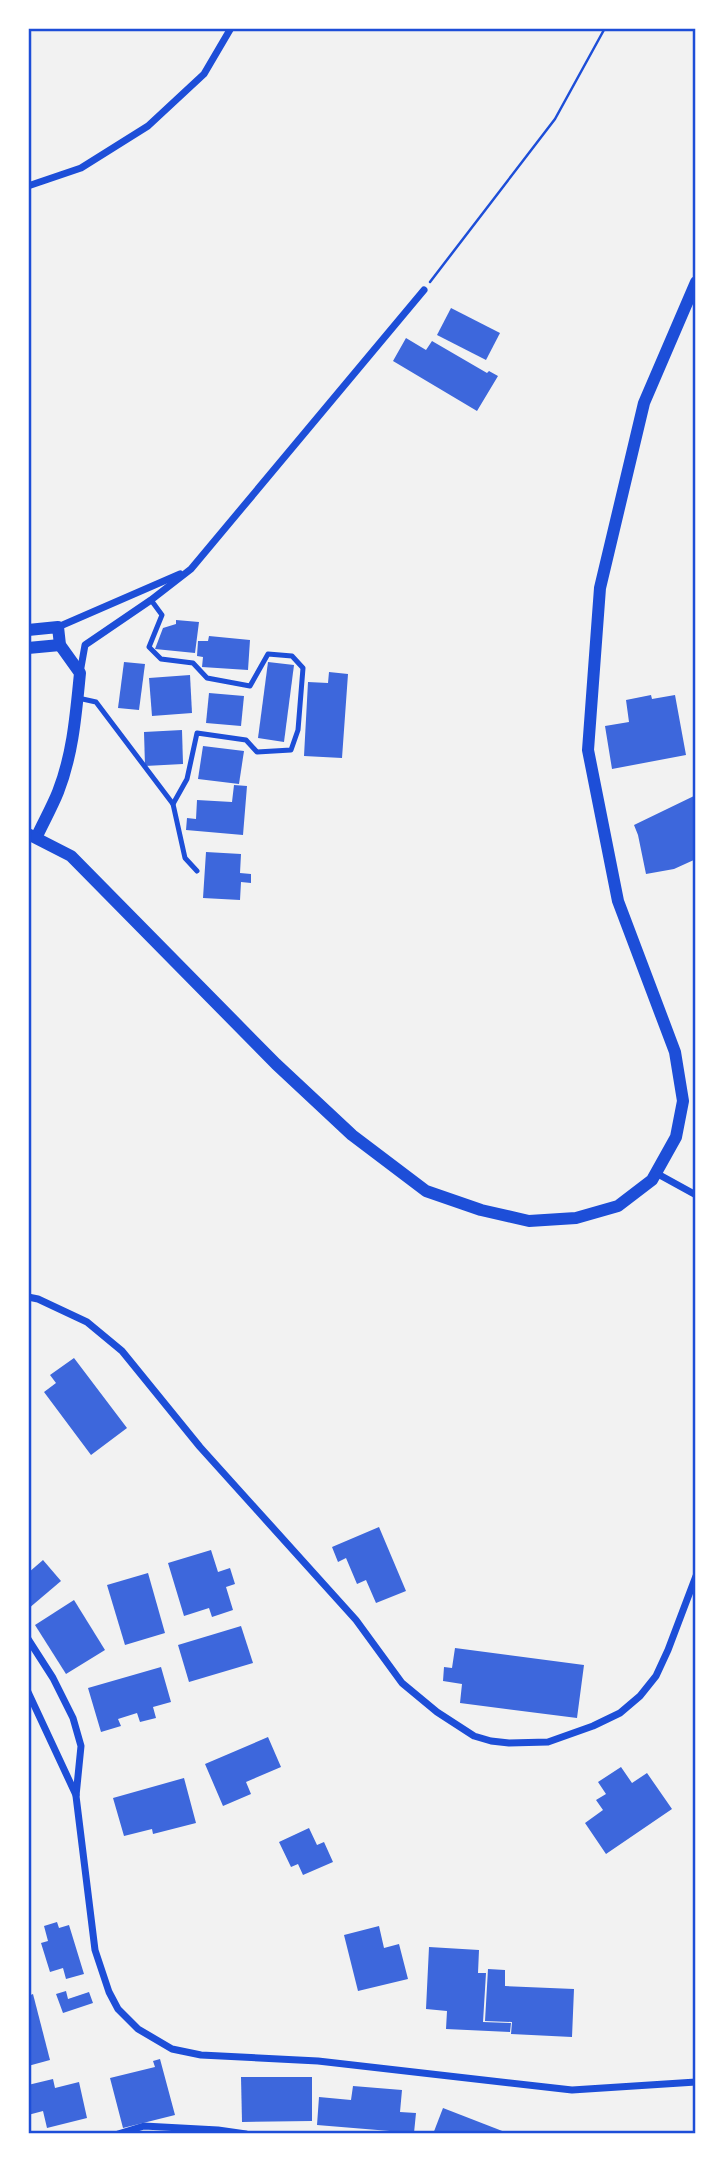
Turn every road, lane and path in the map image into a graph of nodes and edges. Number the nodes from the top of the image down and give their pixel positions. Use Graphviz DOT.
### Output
graph roads {
  1 [pos="231,28"];
  2 [pos="605,28"];
  3 [pos="28,186"];
  4 [pos="696,282"];
  5 [pos="424,290"];
  6 [pos="191,569"];
  7 [pos="151,600"];
  8 [pos="58,627"];
  9 [pos="28,630"];
  10 [pos="60,645"];
  11 [pos="28,648"];
  12 [pos="80,673"];
  13 [pos="78,698"];
  14 [pos="173,804"];
  15 [pos="32,835"];
  16 [pos="197,871"];
  17 [pos="656,1173"];
  18 [pos="696,1195"];
  19 [pos="28,1297"];
  20 [pos="696,1576"];
  21 [pos="28,1639"];
  22 [pos="28,1692"];
  23 [pos="76,1796"];
  24 [pos="696,2082"];
  25 [pos="118,2134"];
  26 [pos="246,2134"];
  1 -- 3 [label="street"];
  2 -- 5 [label="path"];
  4 -- 17 [label="street"];
  5 -- 6 [label="street"];
  6 -- 7 [label="street"];
  6 -- 8 [label="street"];
  7 -- 12 [label="street"];
  7 -- 14 [label="lane"];
  8 -- 9 [label="street"];
  8 -- 10 [label="street"];
  10 -- 11 [label="street"];
  10 -- 12 [label="street"];
  12 -- 13 [label="street"];
  13 -- 14 [label="lane"];
  13 -- 15 [label="street"];
  14 -- 16 [label="lane"];
  15 -- 17 [label="street"];
  17 -- 18 [label="street"];
  19 -- 20 [label="street"];
  21 -- 23 [label="street"];
  22 -- 23 [label="street"];
  23 -- 24 [label="street"];
  25 -- 26 [label="street"];
}
